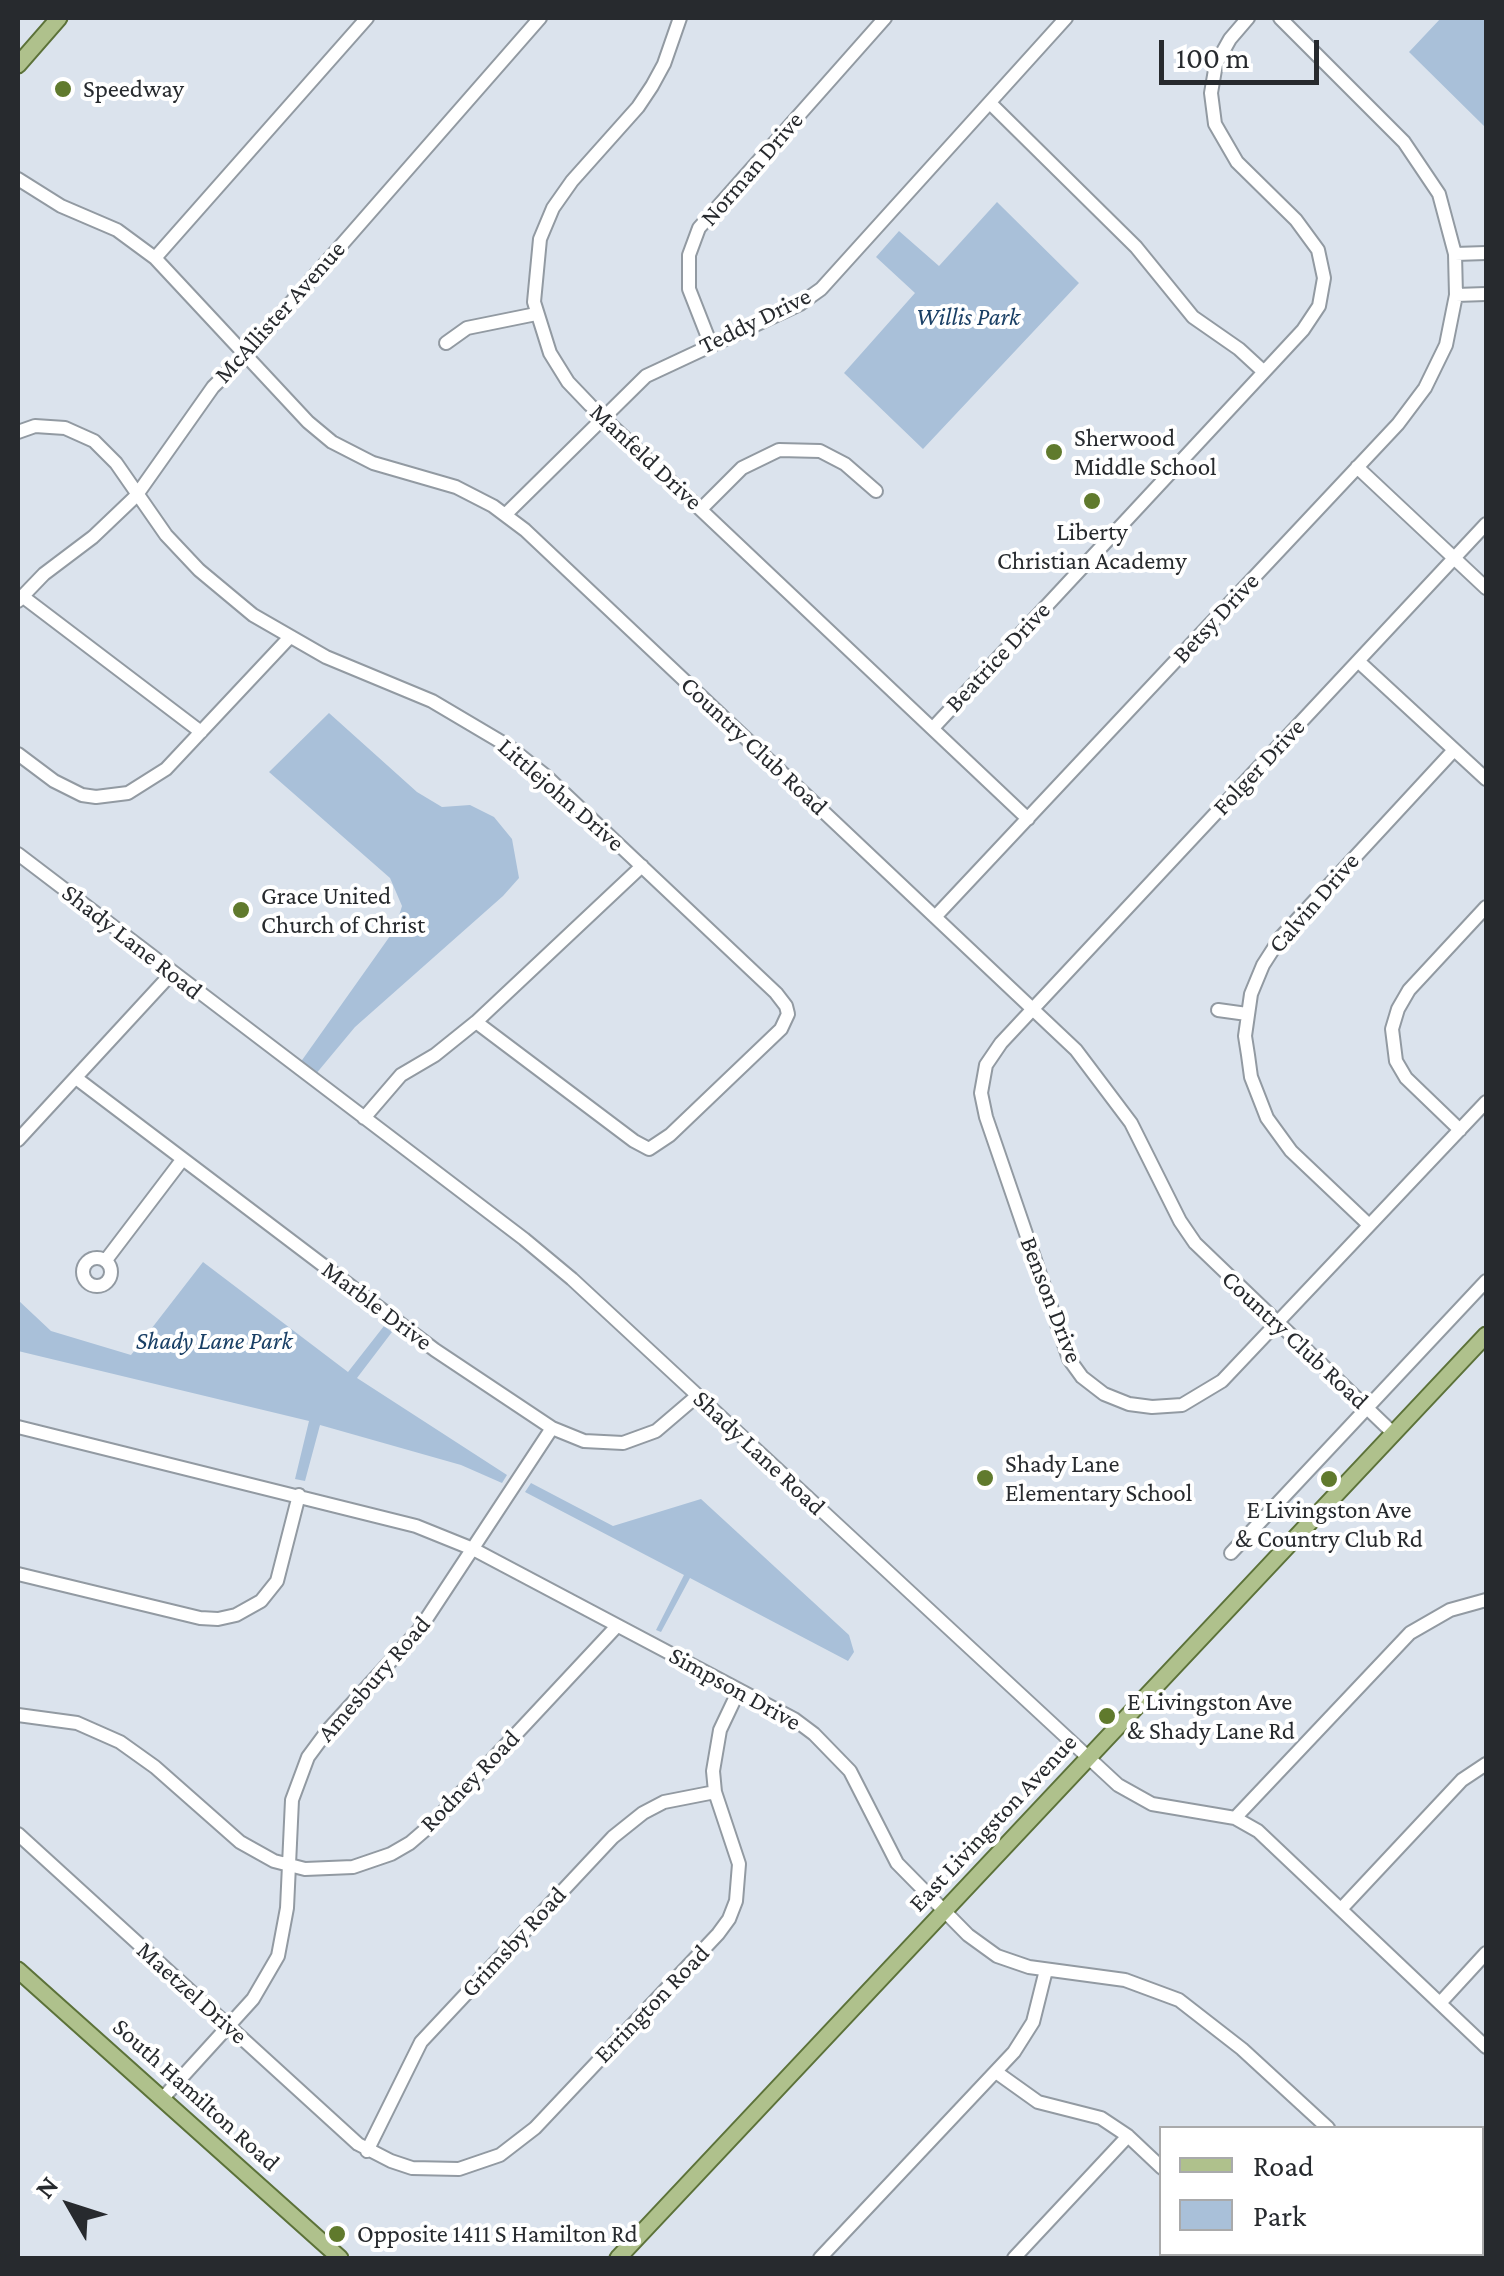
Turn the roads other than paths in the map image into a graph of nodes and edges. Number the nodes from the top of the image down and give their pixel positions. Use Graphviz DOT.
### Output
graph roads {
  1 [pos="60,18"];
  2 [pos="366,18"];
  3 [pos="540,18"];
  4 [pos="680,18"];
  5 [pos="885,18"];
  6 [pos="1066,18"];
  7 [pos="1248,18"];
  8 [pos="1280,18"];
  9 [pos="18,65"];
  10 [pos="990,103"];
  11 [pos="18,178"];
  12 [pos="1486,253"];
  13 [pos="1456,254"];
  14 [pos="155,258"];
  15 [pos="1456,294"];
  16 [pos="1486,294"];
  17 [pos="536,314"];
  18 [pos="446,343"];
  19 [pos="710,345"];
  20 [pos="246,354"];
  21 [pos="1264,372"];
  22 [pos="602,416"];
  23 [pos="18,432"];
  24 [pos="1357,467"];
  25 [pos="876,492"];
  26 [pos="136,496"];
  27 [pos="702,509"];
  28 [pos="506,514"];
  29 [pos="1486,524"];
  30 [pos="1455,558"];
  31 [pos="1486,588"];
  32 [pos="20,599"];
  33 [pos="288,638"];
  34 [pos="1358,661"];
  35 [pos="932,728"];
  36 [pos="201,732"];
  37 [pos="1454,750"];
  38 [pos="18,754"];
  39 [pos="1486,779"];
  40 [pos="1028,818"];
  41 [pos="18,854"];
  42 [pos="642,866"];
  43 [pos="1486,907"];
  44 [pos="935,918"];
  45 [pos="172,973"];
  46 [pos="1032,1010"];
  47 [pos="1218,1010"];
  48 [pos="1247,1014"];
  49 [pos="476,1022"];
  50 [pos="76,1078"];
  51 [pos="1486,1102"];
  52 [pos="364,1118"];
  53 [pos="1460,1130"];
  54 [pos="18,1140"];
  55 [pos="182,1160"];
  56 [pos="1368,1224"];
  57 [pos="106,1260"];
  58 [pos="1486,1280"];
  59 [pos="1277,1322"];
  60 [pos="1486,1335"];
  61 [pos="697,1396"];
  62 [pos="1368,1409"];
  63 [pos="18,1427"];
  64 [pos="552,1428"];
  65 [pos="1393,1433"];
  66 [pos="299,1495"];
  67 [pos="473,1549"];
  68 [pos="1231,1553"];
  69 [pos="18,1574"];
  70 [pos="1486,1600"];
  71 [pos="618,1626"];
  72 [pos="739,1690"];
  73 [pos="18,1715"];
  74 [pos="1088,1758"];
  75 [pos="1486,1764"];
  76 [pos="715,1792"];
  77 [pos="1235,1818"];
  78 [pos="18,1834"];
  79 [pos="288,1866"];
  80 [pos="1342,1908"];
  81 [pos="944,1912"];
  82 [pos="1486,1953"];
  83 [pos="18,1970"];
  84 [pos="1046,1970"];
  85 [pos="1441,2002"];
  86 [pos="228,2026"];
  87 [pos="1486,2047"];
  88 [pos="996,2072"];
  89 [pos="163,2098"];
  90 [pos="1326,2126"];
  91 [pos="1128,2136"];
  92 [pos="367,2151"];
  93 [pos="1159,2165"];
  94 [pos="340,2258"];
  95 [pos="618,2258"];
  96 [pos="820,2258"];
  97 [pos="1014,2258"];
  1 -- 9 [label="main road"];
  2 -- 14 [label="street"];
  3 -- 20 [label="street, McAllister Avenue"];
  4 -- 17 [label="street, Manfeld Drive"];
  5 -- 19 [label="street, Norman Drive"];
  6 -- 10 [label="street, Teddy Drive"];
  7 -- 21 [label="street, Beatrice Drive"];
  8 -- 13 [label="street, Betsy Drive"];
  10 -- 19 [label="street, Teddy Drive"];
  10 -- 21 [label="street"];
  11 -- 14 [label="street, Country Club Road"];
  12 -- 13 [label="street"];
  13 -- 15 [label="street, Betsy Drive"];
  14 -- 20 [label="street, Country Club Road"];
  15 -- 16 [label="street"];
  15 -- 24 [label="street, Betsy Drive"];
  17 -- 18 [label="street"];
  17 -- 22 [label="street, Manfeld Drive"];
  19 -- 22 [label="street, Teddy Drive"];
  20 -- 26 [label="street, McAllister Avenue"];
  20 -- 28 [label="street, Country Club Road"];
  21 -- 35 [label="street, Beatrice Drive"];
  22 -- 27 [label="street, Manfeld Drive"];
  22 -- 28 [label="street, Teddy Drive"];
  23 -- 26 [label="street, Littlejohn Drive"];
  24 -- 30 [label="street"];
  24 -- 40 [label="street, Betsy Drive"];
  25 -- 27 [label="street"];
  26 -- 32 [label="street, McAllister Avenue"];
  26 -- 33 [label="street, Littlejohn Drive"];
  27 -- 35 [label="street, Manfeld Drive"];
  28 -- 44 [label="street, Country Club Road"];
  29 -- 30 [label="street, Folger Drive"];
  30 -- 31 [label="street"];
  30 -- 34 [label="street, Folger Drive"];
  32 -- 36 [label="street"];
  33 -- 36 [label="street"];
  33 -- 42 [label="street, Littlejohn Drive"];
  34 -- 37 [label="street"];
  34 -- 46 [label="street, Folger Drive"];
  35 -- 40 [label="street, Manfeld Drive"];
  36 -- 38 [label="street"];
  37 -- 39 [label="street"];
  37 -- 48 [label="street, Calvin Drive"];
  40 -- 44 [label="street, Betsy Drive"];
  41 -- 45 [label="street, Shady Lane Road"];
  42 -- 49 [label="street"];
  42 -- 49 [label="street, Littlejohn Drive"];
  43 -- 53 [label="street"];
  44 -- 46 [label="street, Country Club Road"];
  45 -- 50 [label="street"];
  45 -- 52 [label="street, Shady Lane Road"];
  46 -- 59 [label="street, Country Club Road"];
  46 -- 59 [label="street, Benson Drive"];
  47 -- 48 [label="street"];
  48 -- 56 [label="street, Calvin Drive"];
  49 -- 52 [label="street"];
  50 -- 54 [label="street"];
  50 -- 55 [label="street, Marble Drive"];
  51 -- 53 [label="street, Benson Drive"];
  52 -- 61 [label="street, Shady Lane Road"];
  53 -- 56 [label="street, Benson Drive"];
  55 -- 57 [label="street"];
  55 -- 64 [label="street, Marble Drive"];
  56 -- 59 [label="street, Benson Drive"];
  58 -- 62 [label="street"];
  59 -- 62 [label="street, Country Club Road"];
  60 -- 65 [label="main road, East Livingston Avenue"];
  61 -- 64 [label="street, Marble Drive"];
  61 -- 74 [label="street, Shady Lane Road"];
  62 -- 65 [label="street, Country Club Road"];
  62 -- 68 [label="street"];
  63 -- 66 [label="street, Simpson Drive"];
  64 -- 67 [label="street, Amesbury Road"];
  65 -- 74 [label="main road, East Livingston Avenue"];
  66 -- 67 [label="street, Simpson Drive"];
  66 -- 69 [label="street"];
  67 -- 71 [label="street, Simpson Drive"];
  67 -- 79 [label="street, Amesbury Road"];
  70 -- 77 [label="street"];
  71 -- 72 [label="street, Simpson Drive"];
  71 -- 79 [label="street, Rodney Road"];
  72 -- 76 [label="street, Errington Road"];
  72 -- 81 [label="street, Simpson Drive"];
  73 -- 79 [label="street"];
  74 -- 77 [label="street, Shady Lane Road"];
  74 -- 81 [label="main road, East Livingston Avenue"];
  75 -- 80 [label="street"];
  76 -- 92 [label="street, Grimsby Road"];
  76 -- 92 [label="street, Errington Road"];
  77 -- 80 [label="street, Shady Lane Road"];
  78 -- 86 [label="street, Maetzel Drive"];
  79 -- 86 [label="street, Amesbury Road"];
  80 -- 85 [label="street, Shady Lane Road"];
  81 -- 84 [label="street, Simpson Drive"];
  81 -- 95 [label="main road, East Livingston Avenue"];
  82 -- 85 [label="street"];
  83 -- 89 [label="main road, South Hamilton Road"];
  84 -- 88 [label="street"];
  84 -- 90 [label="street, Simpson Drive"];
  85 -- 87 [label="street, Shady Lane Road"];
  86 -- 89 [label="street, Amesbury Road"];
  86 -- 92 [label="street, Maetzel Drive"];
  88 -- 91 [label="street"];
  88 -- 96 [label="street"];
  89 -- 94 [label="main road, South Hamilton Road"];
  91 -- 93 [label="street"];
  91 -- 97 [label="street"];
}
